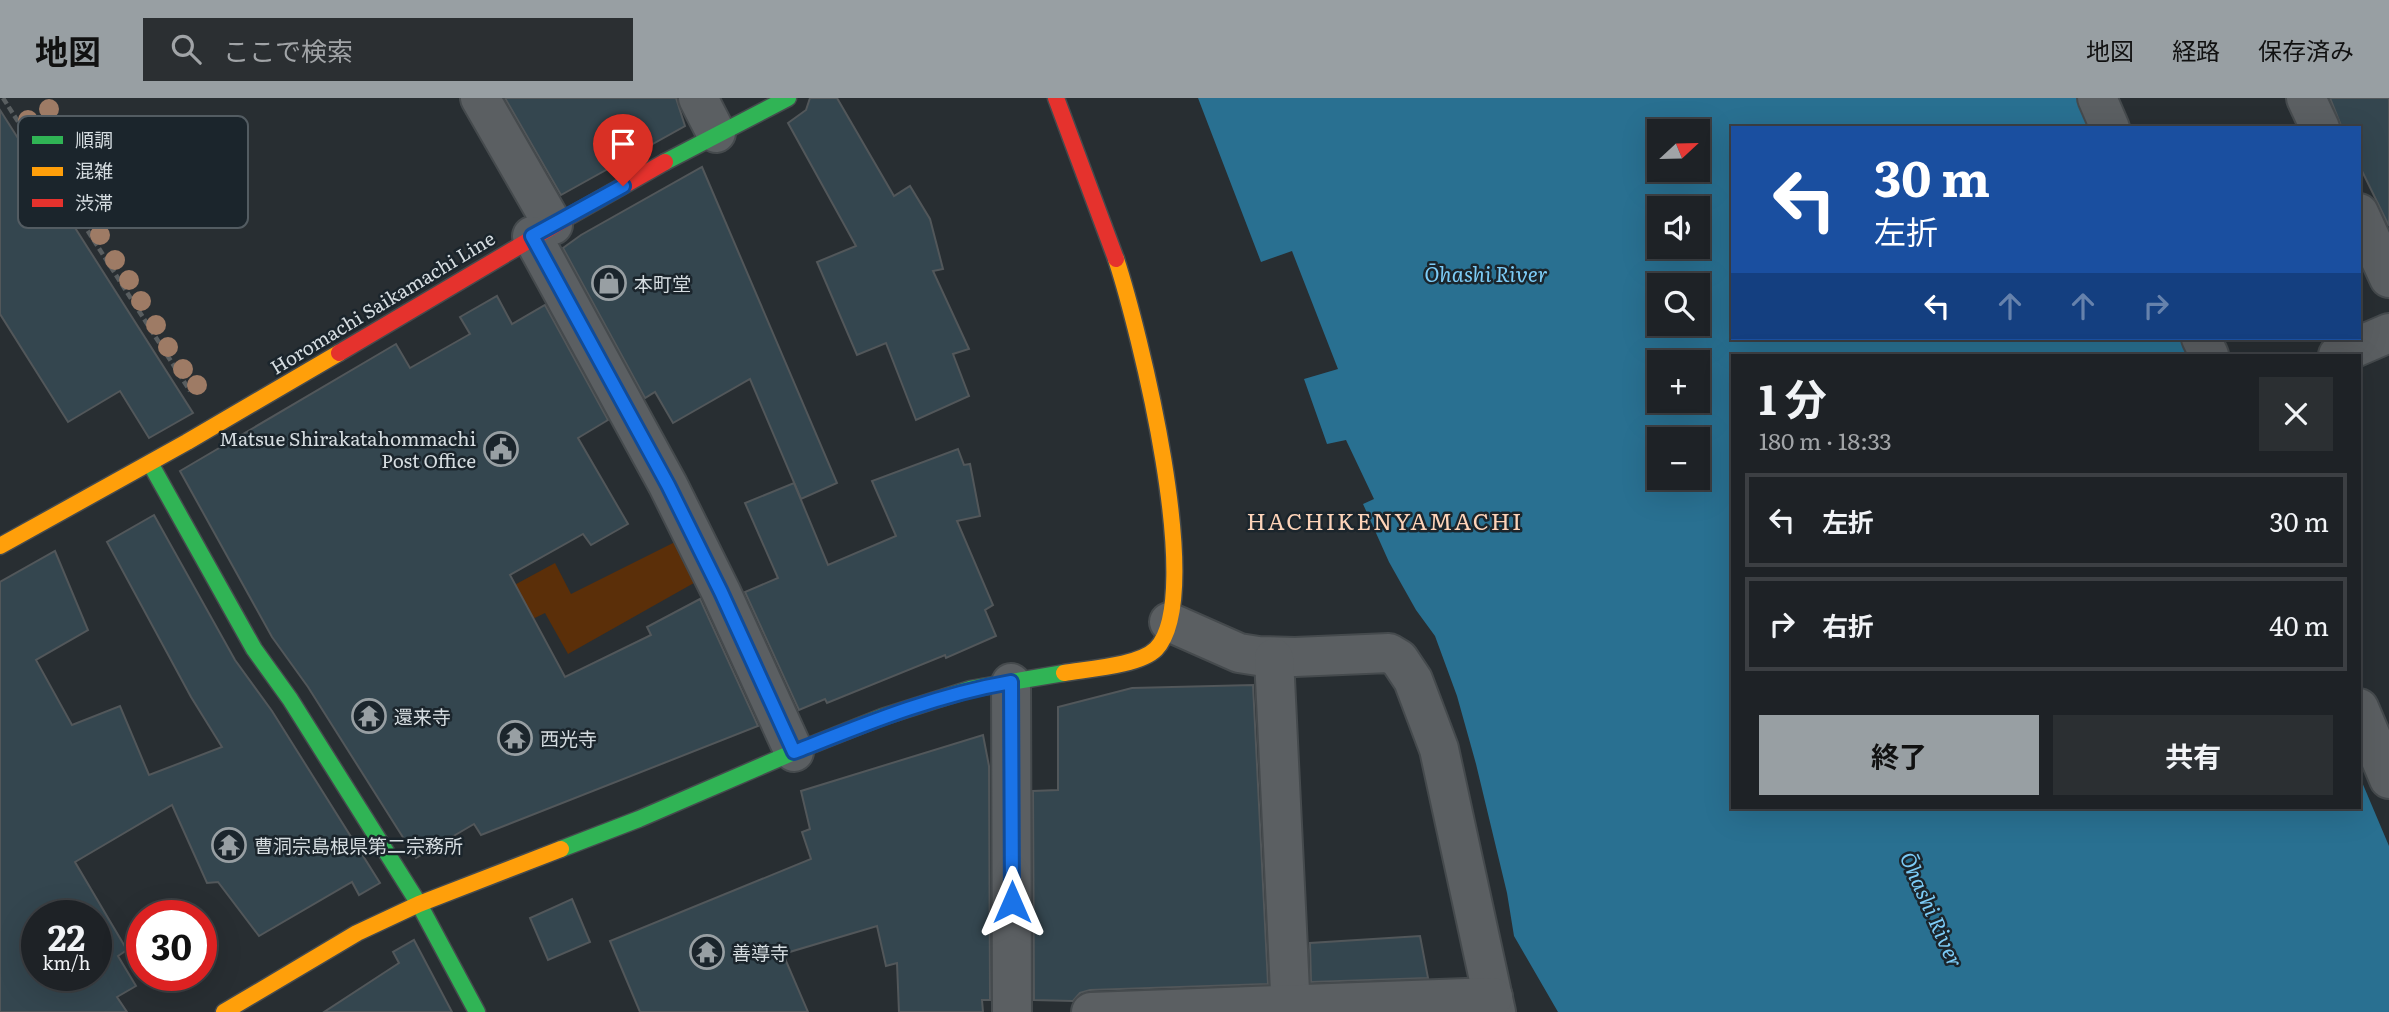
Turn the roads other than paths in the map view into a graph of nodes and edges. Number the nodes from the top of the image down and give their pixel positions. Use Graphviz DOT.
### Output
graph roads {
  1 [pos="480,98"];
  2 [pos="698,98"];
  3 [pos="788,98"];
  4 [pos="1056,98"];
  5 [pos="2097,98"];
  6 [pos="2306,98"];
  7 [pos="2109,126"];
  8 [pos="2319,126"];
  9 [pos="716,133"];
  10 [pos="2361,217"];
  11 [pos="543,231"];
  12 [pos="2389,278"];
  13 [pos="2389,333"];
  14 [pos="2340,354"];
  15 [pos="150,463"];
  16 [pos="0,546"];
  17 [pos="1169,622"];
  18 [pos="1274,658"];
  19 [pos="1011,682"];
  20 [pos="2361,713"];
  21 [pos="794,752"];
  22 [pos="2389,779"];
  23 [pos="419,904"];
  24 [pos="1494,1004"];
  25 [pos="1290,1009"];
  26 [pos="224,1012"];
  27 [pos="477,1012"];
  28 [pos="1012,1012"];
  29 [pos="1091,1012"];
  1 -- 11 [label="street"];
  2 -- 9 [label="street"];
  3 -- 9 [label="street, Horomachi Saikamachi Line"];
  4 -- 17 [label="street"];
  5 -- 7 [label="street"];
  6 -- 8 [label="street"];
  9 -- 11 [label="street, Horomachi Saikamachi Line"];
  10 -- 12 [label="street"];
  11 -- 15 [label="street, Horomachi Saikamachi Line"];
  11 -- 21 [label="street"];
  13 -- 14 [label="street"];
  15 -- 16 [label="street, Horomachi Saikamachi Line"];
  15 -- 23 [label="street"];
  17 -- 18 [label="street"];
  17 -- 19 [label="street"];
  18 -- 24 [label="street"];
  18 -- 25 [label="street"];
  19 -- 21 [label="street"];
  19 -- 28 [label="street"];
  20 -- 22 [label="street"];
  21 -- 23 [label="street"];
  23 -- 26 [label="street"];
  23 -- 27 [label="street"];
  24 -- 25 [label="street"];
  25 -- 29 [label="street"];
}
